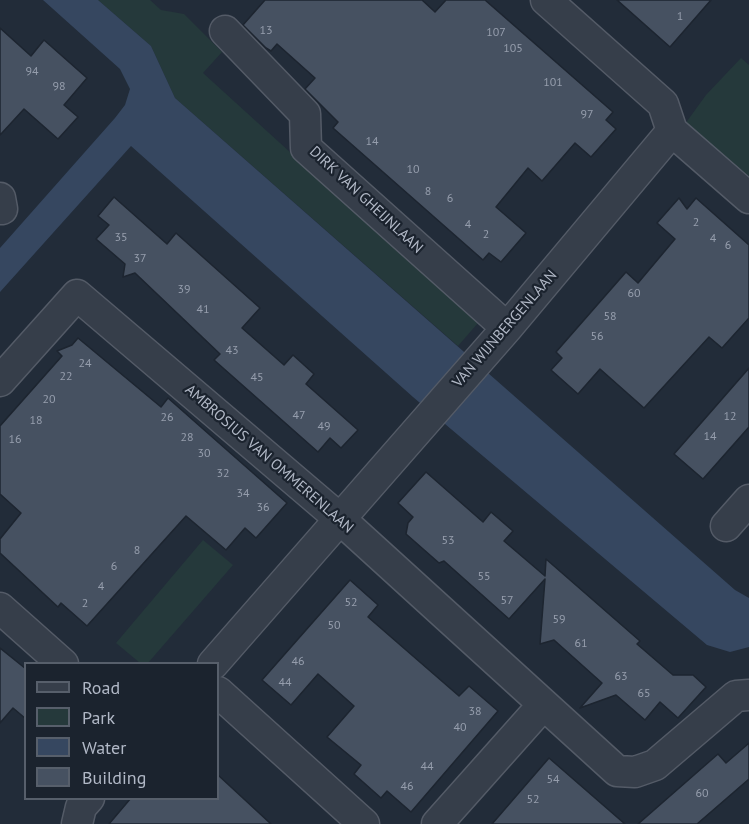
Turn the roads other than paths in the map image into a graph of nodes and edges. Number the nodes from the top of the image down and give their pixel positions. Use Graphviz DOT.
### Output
graph roads {
  1 [pos="546,0"];
  2 [pos="225,31"];
  3 [pos="672,131"];
  4 [pos="749,198"];
  5 [pos="507,328"];
  6 [pos="0,381"];
  7 [pos="749,500"];
  8 [pos="340,519"];
  9 [pos="726,526"];
  10 [pos="0,608"];
  11 [pos="62,662"];
  12 [pos="214,662"];
  13 [pos="219,693"];
  14 [pos="749,695"];
  15 [pos="543,705"];
  16 [pos="87,800"];
  17 [pos="77,824"];
  18 [pos="364,824"];
  19 [pos="436,824"];
  1 -- 3 [label="street"];
  2 -- 5 [label="street, DIRK VAN GHEIJNLAAN"];
  3 -- 4 [label="street"];
  3 -- 5 [label="street, VAN WIJNBERGENLAAN"];
  5 -- 8 [label="street, VAN WIJNBERGENLAAN"];
  6 -- 8 [label="street, AMBROSIUS VAN OMMERENLAAN"];
  7 -- 9 [label="street"];
  8 -- 12 [label="street, VAN WIJNBERGENLAAN"];
  8 -- 15 [label="street, AMBROSIUS VAN OMMERENLAAN"];
  10 -- 11 [label="street"];
  13 -- 18 [label="street"];
  14 -- 15 [label="street, AMBROSIUS VAN OMMERENLAAN"];
  15 -- 19 [label="street"];
  16 -- 17 [label="street"];
}
